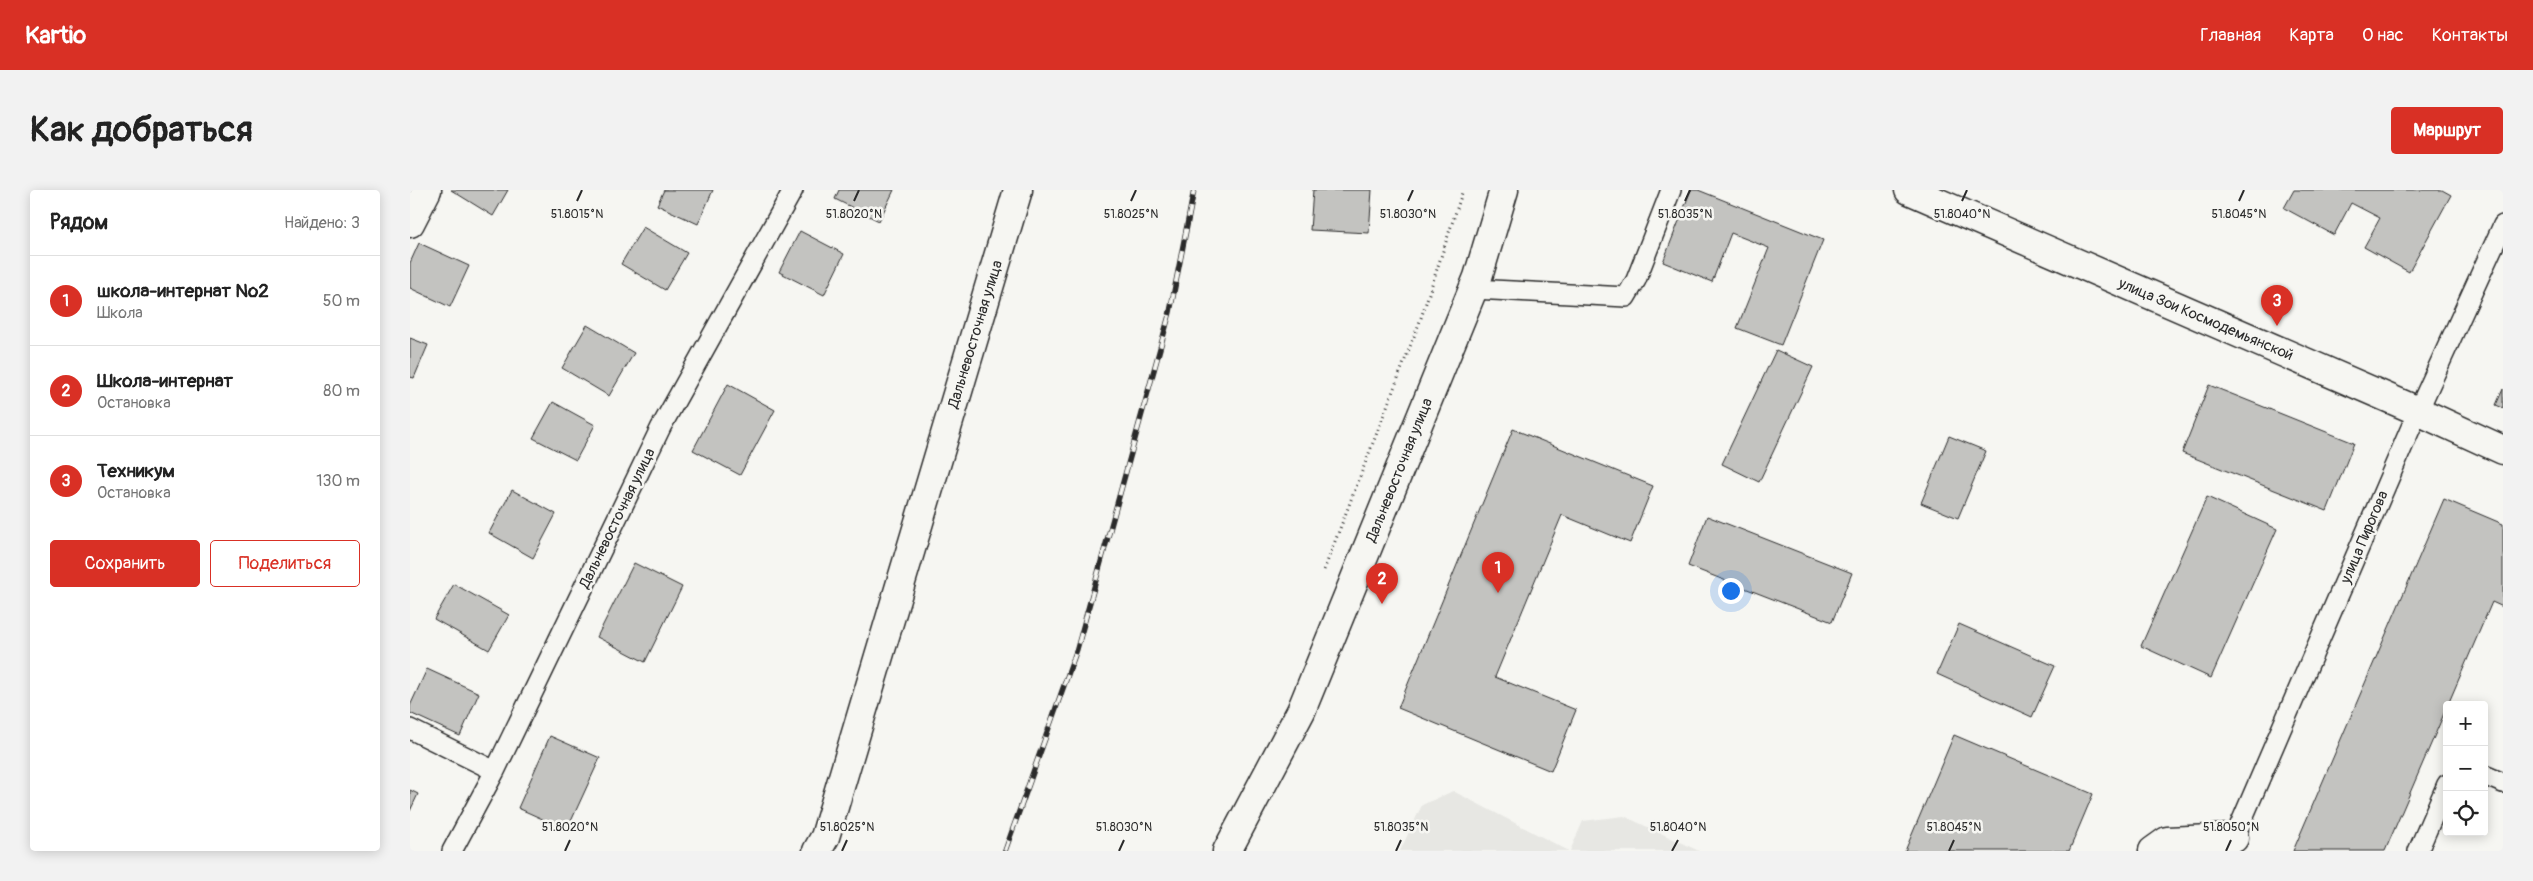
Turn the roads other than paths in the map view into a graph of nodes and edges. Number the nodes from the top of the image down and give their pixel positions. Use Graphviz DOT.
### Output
graph roads {
  1 [pos="427,190"];
  2 [pos="793,190"];
  3 [pos="1018,190"];
  4 [pos="1504,190"];
  5 [pos="1671,190"];
  6 [pos="1912,190"];
  7 [pos="410,223"];
  8 [pos="2503,225"];
  9 [pos="1473,289"];
  10 [pos="2418,411"];
  11 [pos="2503,450"];
  12 [pos="410,729"];
  13 [pos="495,771"];
  14 [pos="2488,777"];
  15 [pos="2503,783"];
  16 [pos="2444,791"];
  17 [pos="2231,845"];
  18 [pos="452,851"];
  19 [pos="817,851"];
  20 [pos="1227,851"];
  21 [pos="2153,851"];
  22 [pos="2418,851"];
  1 -- 7 [label="street"];
  2 -- 13 [label="lane, Дальневосточная улица"];
  3 -- 19 [label="street, Дальневосточная улица"];
  4 -- 9 [label="street, Дальневосточная улица"];
  5 -- 9 [label="lane"];
  6 -- 10 [label="street, улица Зои Космодемьянской"];
  8 -- 10 [label="lane, улица Пирогова"];
  9 -- 20 [label="street, Дальневосточная улица"];
  10 -- 11 [label="street, улица Зои Космодемьянской"];
  10 -- 17 [label="lane, улица Пирогова"];
  12 -- 13 [label="lane"];
  13 -- 18 [label="lane, Дальневосточная улица"];
  14 -- 15 [label="lane"];
  16 -- 22 [label="lane"];
  17 -- 21 [label="street"];
}
